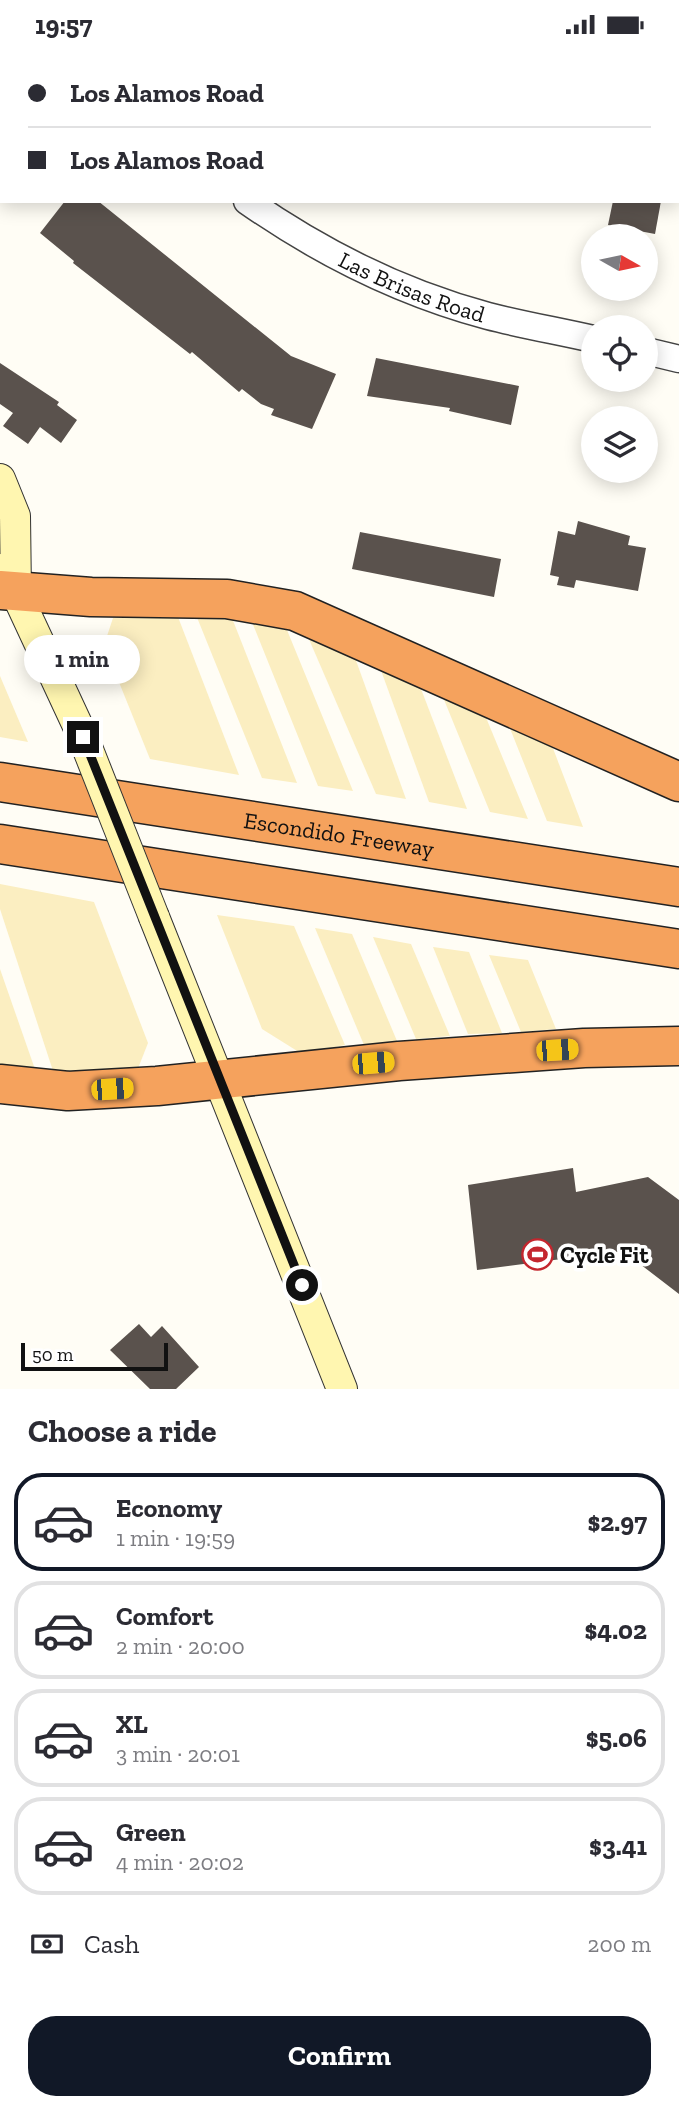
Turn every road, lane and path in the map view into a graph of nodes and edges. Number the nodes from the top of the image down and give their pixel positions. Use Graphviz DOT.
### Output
graph roads {
  1 [pos="250,203"];
  2 [pos="581,336"];
  3 [pos="658,354"];
  4 [pos="679,359"];
  5 [pos="0,479"];
  6 [pos="5,584"];
  7 [pos="0,782"];
  8 [pos="679,782"];
  9 [pos="0,844"];
  10 [pos="679,887"];
  11 [pos="679,949"];
  12 [pos="679,1046"];
  13 [pos="220,1078"];
  14 [pos="0,1084"];
  15 [pos="342,1389"];
  1 -- 2 [label="street, Las Brisas Road"];
  3 -- 4 [label="street"];
  5 -- 6 [label="main road"];
  6 -- 8 [label="highway"];
  6 -- 13 [label="main road, bridge"];
  7 -- 10 [label="highway, Escondido Freeway"];
  9 -- 11 [label="highway"];
  12 -- 13 [label="highway"];
  13 -- 14 [label="highway"];
  13 -- 15 [label="main road"];
}
